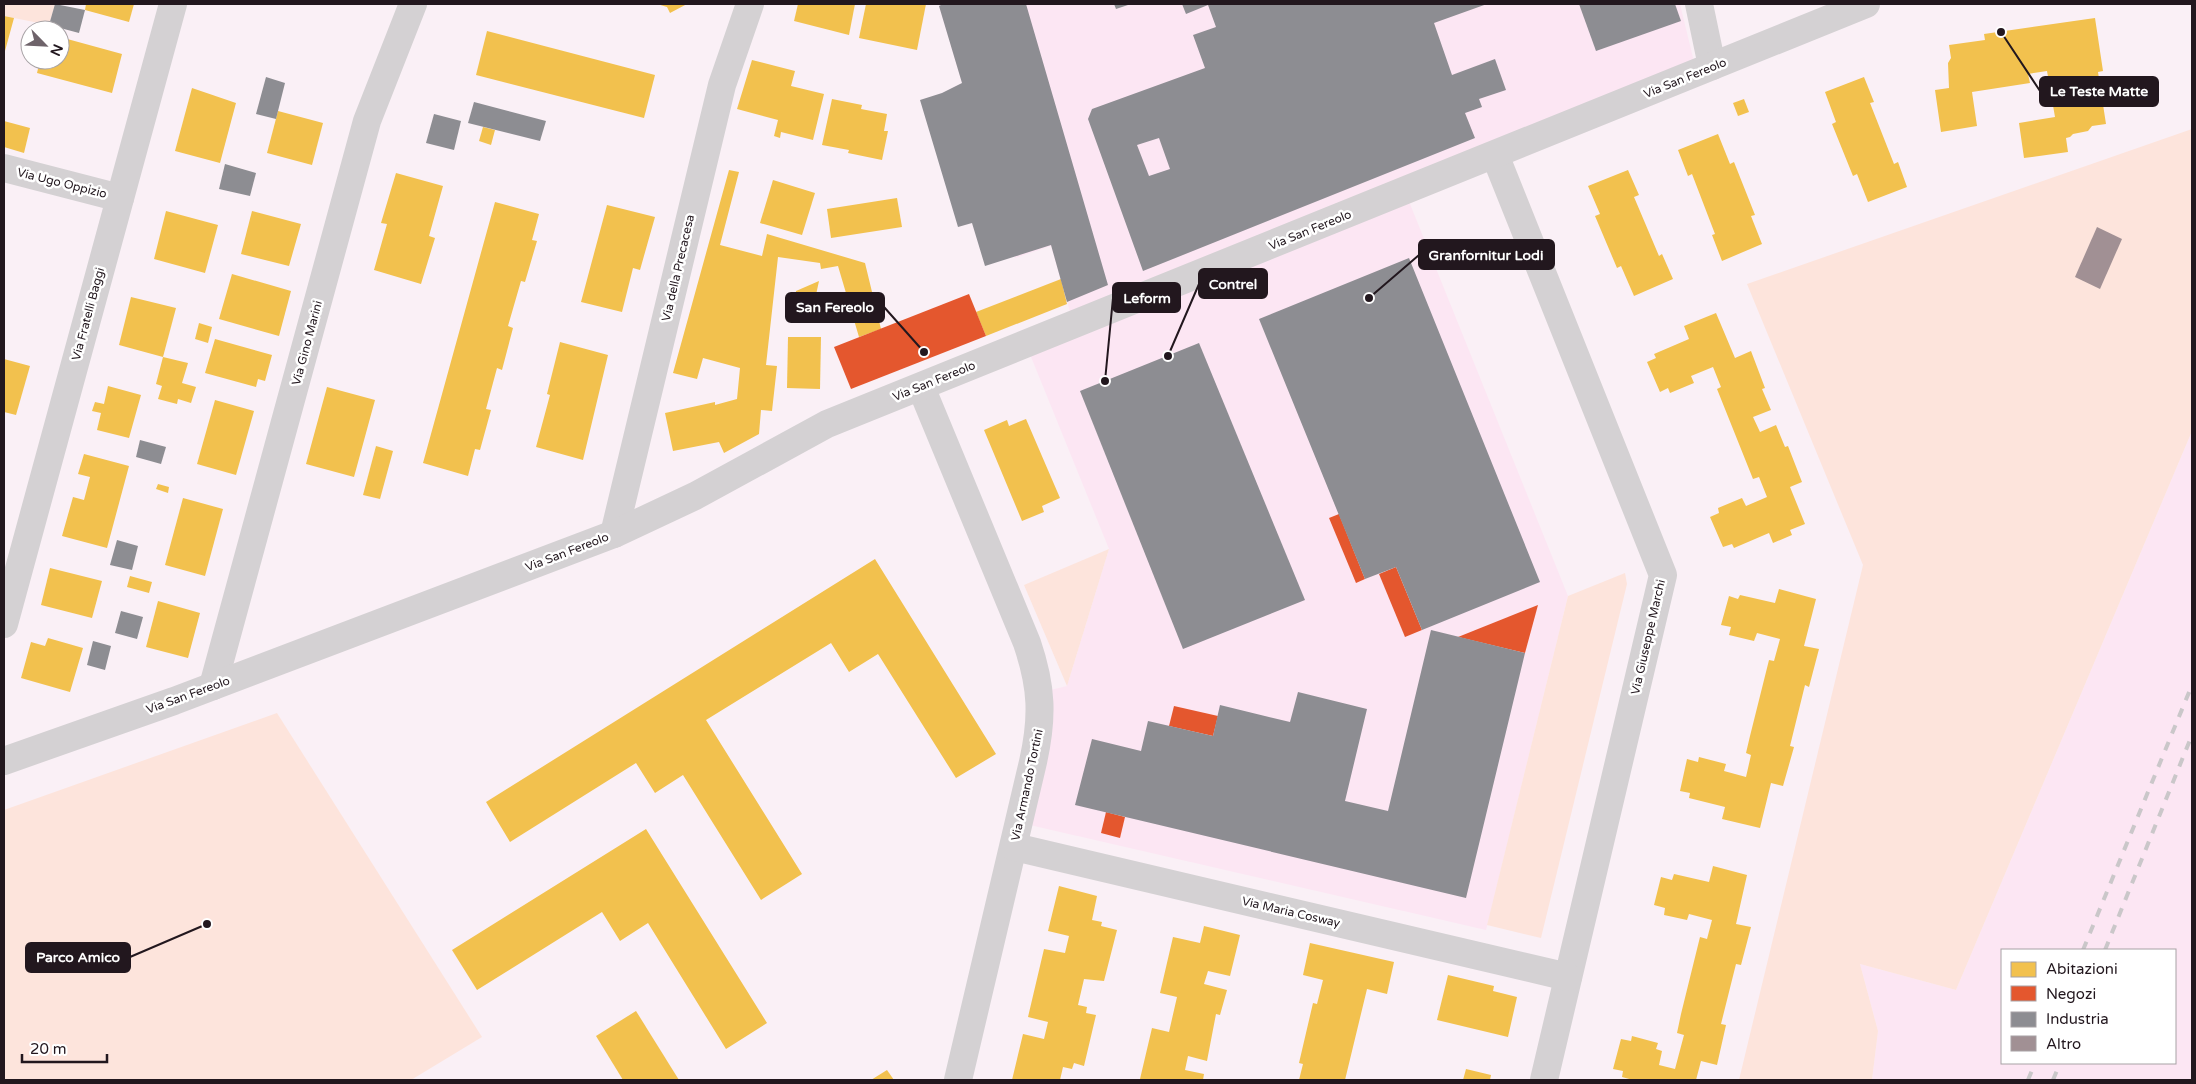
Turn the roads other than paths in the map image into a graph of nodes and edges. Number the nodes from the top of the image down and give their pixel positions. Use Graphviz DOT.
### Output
graph roads {
  1 [pos="173,4"];
  2 [pos="413,4"];
  3 [pos="750,4"];
  4 [pos="1699,4"];
  5 [pos="1866,4"];
  6 [pos="1712,66"];
  7 [pos="1495,155"];
  8 [pos="4,168"];
  9 [pos="120,198"];
  10 [pos="921,387"];
  11 [pos="614,534"];
  12 [pos="4,624"];
  13 [pos="213,686"];
  14 [pos="4,761"];
  15 [pos="1014,847"];
  16 [pos="1568,977"];
  17 [pos="958,1080"];
  18 [pos="1544,1080"];
  1 -- 9 [label="street, Via Fratelli Baggi"];
  2 -- 13 [label="street, Via Gino Marini"];
  3 -- 11 [label="street, Via della Precacesa"];
  4 -- 6 [label="street"];
  5 -- 6 [label="street, Via San Fereolo"];
  6 -- 7 [label="street, Via San Fereolo"];
  7 -- 10 [label="street, Via San Fereolo"];
  7 -- 16 [label="street, Via Giuseppe Marchi"];
  8 -- 9 [label="street, Via Ugo Oppizio"];
  9 -- 12 [label="street, Via Fratelli Baggi"];
  10 -- 11 [label="street, Via San Fereolo"];
  10 -- 15 [label="street, Via Armando Tortini"];
  11 -- 13 [label="street, Via San Fereolo"];
  13 -- 14 [label="street, Via San Fereolo"];
  15 -- 16 [label="street, Via Maria Cosway"];
  15 -- 17 [label="street, Via Armando Tortini"];
  16 -- 18 [label="street, Via Giuseppe Marchi"];
}
